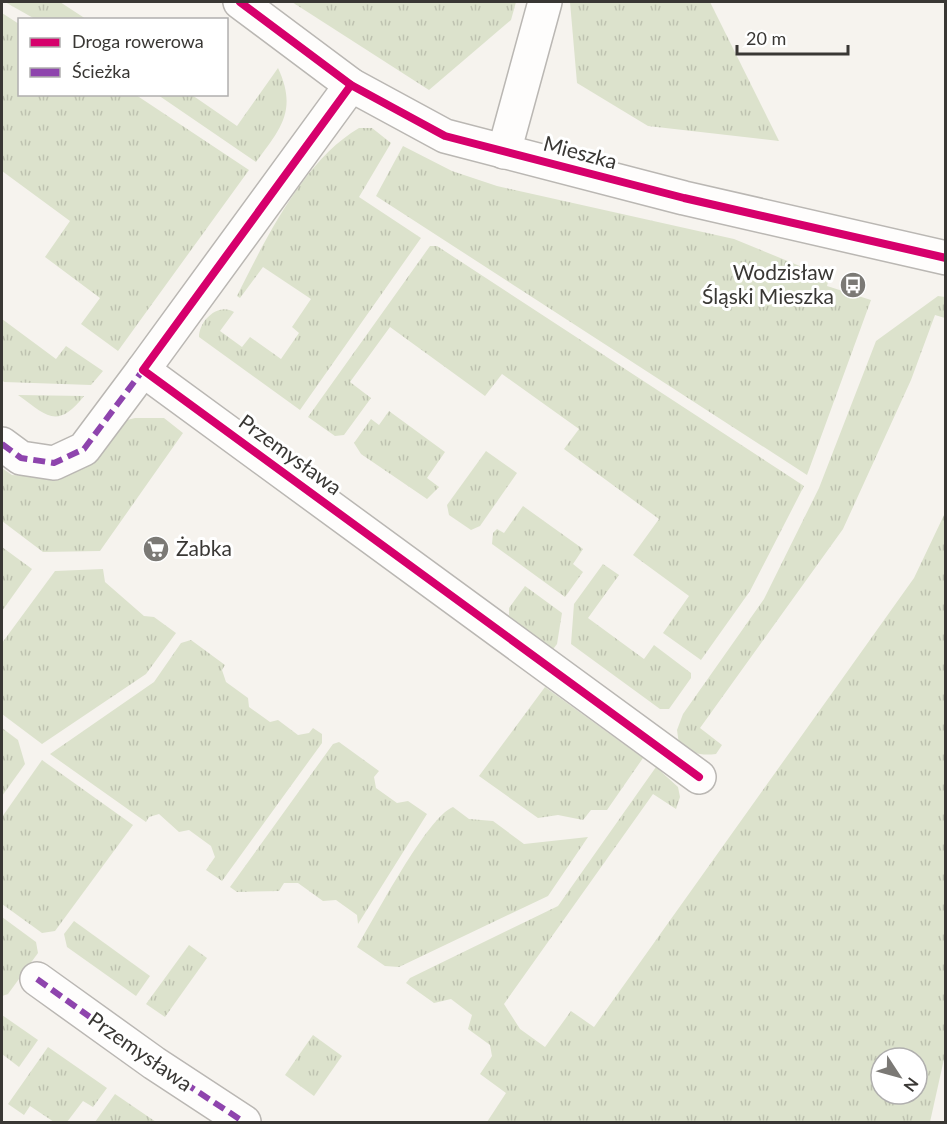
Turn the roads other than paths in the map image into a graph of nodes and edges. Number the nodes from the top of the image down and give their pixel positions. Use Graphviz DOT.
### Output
graph roads {
  1 [pos="240,2"];
  2 [pos="545,2"];
  3 [pos="351,85"];
  4 [pos="504,152"];
  5 [pos="945,258"];
  6 [pos="144,370"];
  7 [pos="2,444"];
  8 [pos="699,777"];
  9 [pos="37,980"];
  10 [pos="244,1122"];
  1 -- 3 [label="street, Mieszka"];
  2 -- 4 [label="street"];
  3 -- 4 [label="street, Mieszka"];
  3 -- 6 [label="street"];
  4 -- 5 [label="street, Mieszka"];
  6 -- 7 [label="street"];
  6 -- 8 [label="street, Przemysława"];
  9 -- 10 [label="street, Przemysława"];
}
